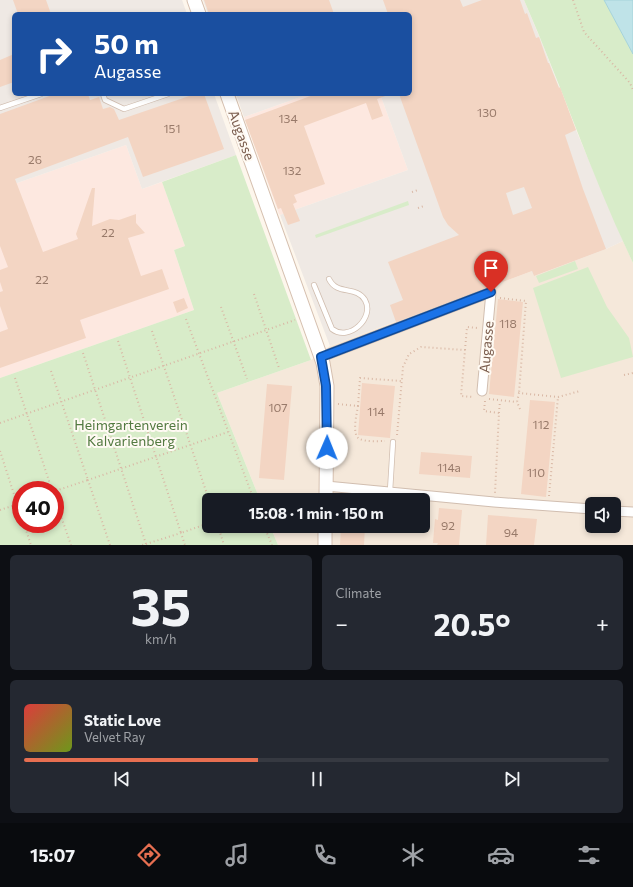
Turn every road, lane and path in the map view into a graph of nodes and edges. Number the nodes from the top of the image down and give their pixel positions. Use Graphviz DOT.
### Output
graph roads {
  1 [pos="194,0"];
  2 [pos="573,0"];
  3 [pos="198,12"];
  4 [pos="633,90"];
  5 [pos="35,96"];
  6 [pos="104,96"];
  7 [pos="162,96"];
  8 [pos="229,96"];
  9 [pos="0,108"];
  10 [pos="418,190"];
  11 [pos="412,192"];
  12 [pos="424,206"];
  13 [pos="418,208"];
  14 [pos="329,279"];
  15 [pos="314,285"];
  16 [pos="254,294"];
  17 [pos="490,297"];
  18 [pos="221,307"];
  19 [pos="186,319"];
  20 [pos="298,319"];
  21 [pos="488,328"];
  22 [pos="152,330"];
  23 [pos="266,330"];
  24 [pos="118,341"];
  25 [pos="234,341"];
  26 [pos="465,350"];
  27 [pos="83,353"];
  28 [pos="198,354"];
  29 [pos="321,357"];
  30 [pos="164,366"];
  31 [pos="279,368"];
  32 [pos="51,371"];
  33 [pos="633,373"];
  34 [pos="624,375"];
  35 [pos="15,378"];
  36 [pos="129,378"];
  37 [pos="246,379"];
  38 [pos="401,381"];
  39 [pos="95,390"];
  40 [pos="580,392"];
  41 [pos="519,393"];
  42 [pos="479,394"];
  43 [pos="558,397"];
  44 [pos="500,401"];
  45 [pos="61,402"];
  46 [pos="517,402"];
  47 [pos="338,404"];
  48 [pos="358,406"];
  49 [pos="520,409"];
  50 [pos="499,413"];
  51 [pos="27,414"];
  52 [pos="0,423"];
  53 [pos="228,432"];
  54 [pos="393,442"];
  55 [pos="191,445"];
  56 [pos="0,451"];
  57 [pos="156,457"];
  58 [pos="121,469"];
  59 [pos="88,480"];
  60 [pos="49,481"];
  61 [pos="326,486"];
  62 [pos="12,488"];
  63 [pos="64,488"];
  64 [pos="390,491"];
  65 [pos="207,493"];
  66 [pos="251,493"];
  67 [pos="326,493"];
  68 [pos="494,502"];
  69 [pos="12,506"];
  70 [pos="548,506"];
  71 [pos="585,509"];
  72 [pos="0,510"];
  73 [pos="621,511"];
  74 [pos="633,512"];
  75 [pos="64,525"];
  76 [pos="202,526"];
  77 [pos="27,533"];
  78 [pos="181,533"];
  79 [pos="220,533"];
  80 [pos="267,533"];
  81 [pos="325,533"];
  82 [pos="146,544"];
  83 [pos="31,545"];
  84 [pos="71,545"];
  85 [pos="110,545"];
  86 [pos="142,545"];
  87 [pos="185,545"];
  88 [pos="224,545"];
  89 [pos="272,545"];
  90 [pos="325,545"];
  1 -- 3 [label="street"];
  2 -- 4 [label="path"];
  5 -- 9 [label="lane"];
  6 -- 7 [label="lane"];
  8 -- 29 [label="street, Augasse"];
  10 -- 11 [label="path"];
  12 -- 13 [label="path"];
  14 -- 15 [label="lane"];
  16 -- 23 [label="path"];
  17 -- 21 [label="street, Augasse"];
  17 -- 29 [label="street"];
  17 -- 41 [label="path"];
  18 -- 25 [label="path"];
  19 -- 28 [label="path"];
  20 -- 23 [label="path"];
  21 -- 26 [label="path"];
  21 -- 42 [label="street, Augasse"];
  22 -- 30 [label="path"];
  23 -- 25 [label="path"];
  23 -- 31 [label="path"];
  24 -- 36 [label="path"];
  25 -- 28 [label="path"];
  25 -- 37 [label="path"];
  26 -- 38 [label="path"];
  26 -- 42 [label="path"];
  27 -- 39 [label="path"];
  28 -- 30 [label="path"];
  28 -- 53 [label="path"];
  29 -- 61 [label="street, Augasse"];
  30 -- 36 [label="path"];
  30 -- 55 [label="path"];
  32 -- 45 [label="path"];
  33 -- 34 [label="path"];
  35 -- 51 [label="path"];
  36 -- 39 [label="path"];
  36 -- 57 [label="path"];
  38 -- 48 [label="path"];
  38 -- 54 [label="path"];
  39 -- 45 [label="path"];
  39 -- 58 [label="path"];
  40 -- 43 [label="path"];
  41 -- 43 [label="path"];
  41 -- 46 [label="path"];
  43 -- 70 [label="path"];
  44 -- 46 [label="path"];
  44 -- 50 [label="path"];
  44 -- 50 [label="path"];
  45 -- 51 [label="path"];
  45 -- 59 [label="path"];
  46 -- 49 [label="path"];
  47 -- 48 [label="path"];
  48 -- 54 [label="path"];
  50 -- 68 [label="path"];
  51 -- 52 [label="path"];
  51 -- 60 [label="path"];
  53 -- 55 [label="path"];
  53 -- 66 [label="path"];
  54 -- 64 [label="lane"];
  55 -- 57 [label="path"];
  55 -- 65 [label="path"];
  56 -- 62 [label="path"];
  57 -- 58 [label="path"];
  57 -- 78 [label="path"];
  58 -- 59 [label="path"];
  58 -- 82 [label="path"];
  59 -- 63 [label="path"];
  59 -- 85 [label="path"];
  61 -- 64 [label="street"];
  61 -- 67 [label="street, Augasse"];
  64 -- 68 [label="street"];
  68 -- 70 [label="street"];
  69 -- 72 [label="path"];
  70 -- 71 [label="street"];
  73 -- 74 [label="street"];
  75 -- 84 [label="path"];
  76 -- 78 [label="path"];
  77 -- 83 [label="path"];
  78 -- 82 [label="path"];
  78 -- 87 [label="path"];
  79 -- 88 [label="path"];
  80 -- 89 [label="path"];
  81 -- 90 [label="street"];
  82 -- 86 [label="path"];
}
